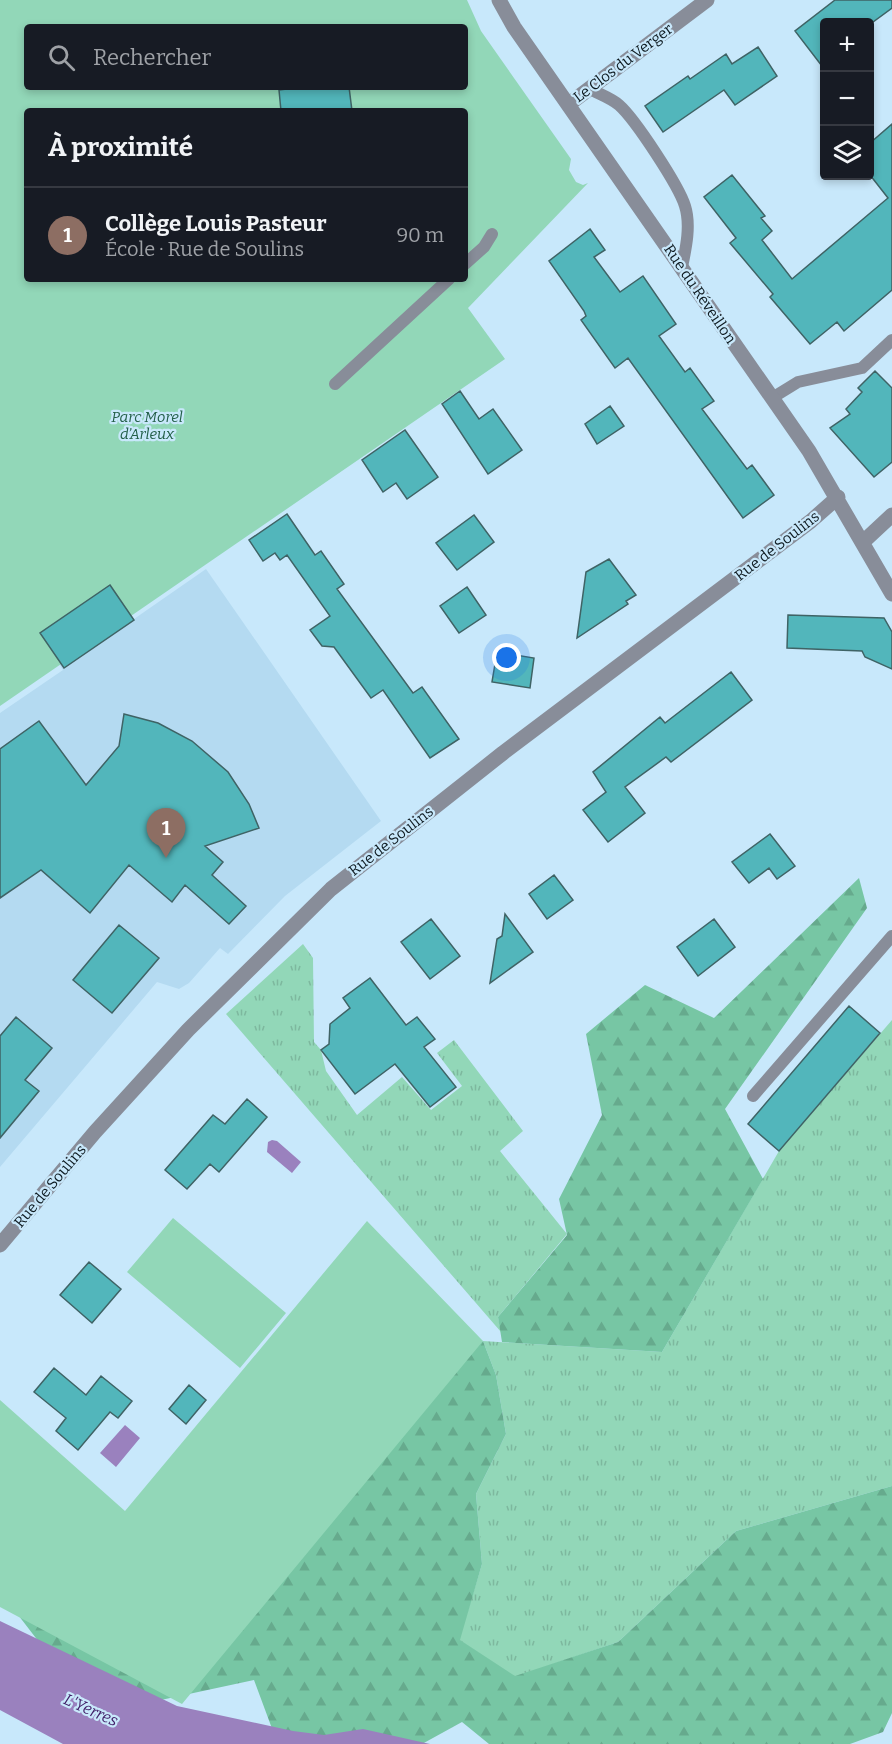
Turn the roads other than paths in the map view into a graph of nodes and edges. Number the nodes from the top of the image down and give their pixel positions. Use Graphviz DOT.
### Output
graph roads {
  1 [pos="499,0"];
  2 [pos="707,0"];
  3 [pos="590,90"];
  4 [pos="569,105"];
  5 [pos="492,234"];
  6 [pos="468,261"];
  7 [pos="682,267"];
  8 [pos="446,282"];
  9 [pos="892,340"];
  10 [pos="335,384"];
  11 [pos="772,398"];
  12 [pos="838,497"];
  13 [pos="892,516"];
  14 [pos="863,542"];
  15 [pos="892,594"];
  16 [pos="892,936"];
  17 [pos="753,1096"];
  18 [pos="0,1245"];
  1 -- 4 [label="street, Rue du Réveillon"];
  2 -- 3 [label="street, Le Clos du Verger"];
  3 -- 4 [label="street, Le Clos du Verger"];
  3 -- 7 [label="lane"];
  4 -- 7 [label="street, Rue du Réveillon"];
  5 -- 6 [label="lane"];
  7 -- 11 [label="street, Rue du Réveillon"];
  8 -- 10 [label="lane"];
  9 -- 11 [label="lane"];
  11 -- 12 [label="street, Rue du Réveillon"];
  12 -- 14 [label="street, Rue du Réveillon"];
  12 -- 18 [label="street, Rue de Soulins"];
  13 -- 14 [label="street"];
  14 -- 15 [label="street, Rue du Réveillon"];
  16 -- 17 [label="lane"];
}
